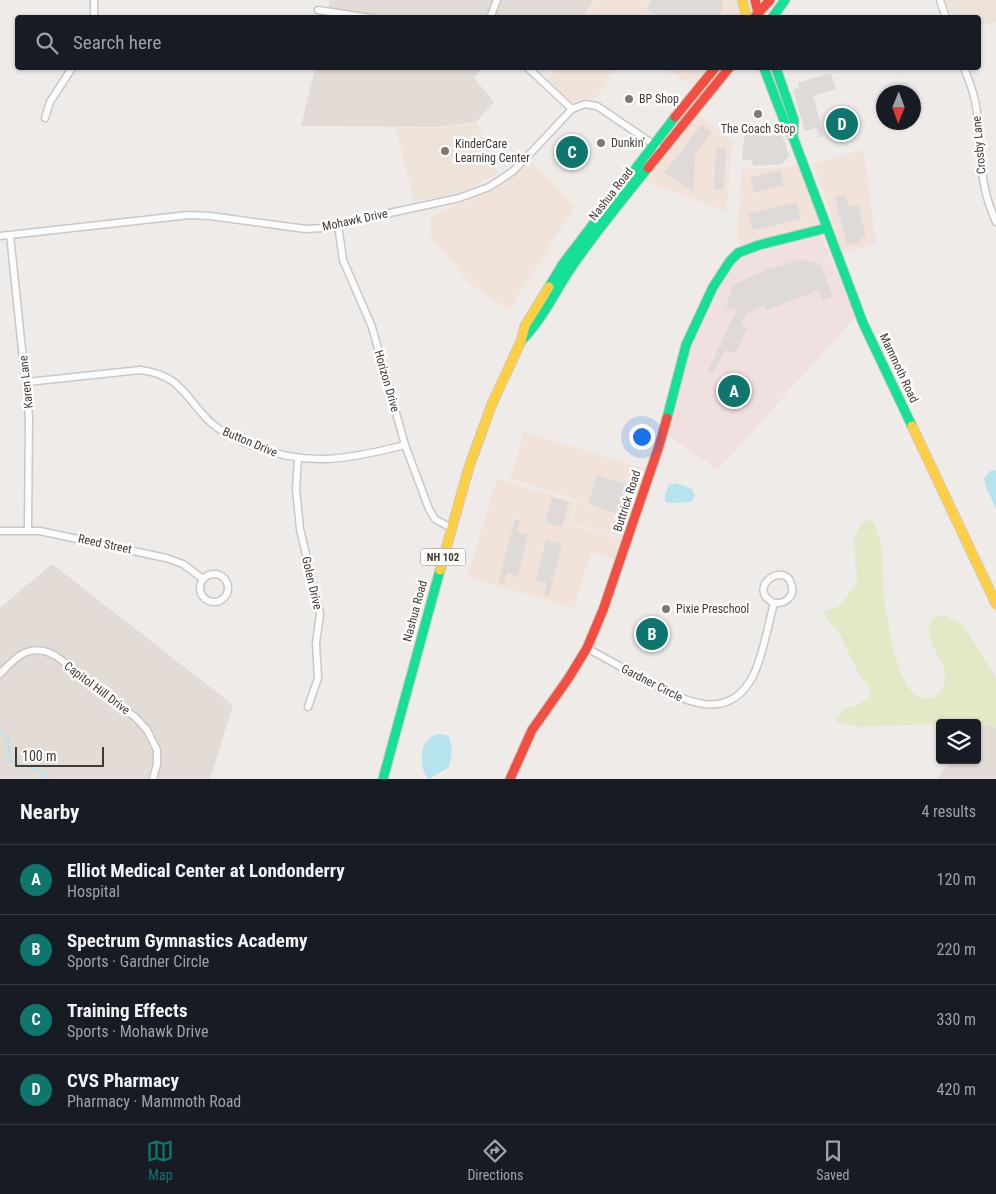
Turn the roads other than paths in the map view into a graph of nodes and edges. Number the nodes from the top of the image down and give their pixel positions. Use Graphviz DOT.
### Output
graph roads {
  1 [pos="94,0"];
  2 [pos="497,0"];
  3 [pos="742,0"];
  4 [pos="754,0"];
  5 [pos="770,0"];
  6 [pos="785,0"];
  7 [pos="940,0"];
  8 [pos="318,10"];
  9 [pos="94,15"];
  10 [pos="351,15"];
  11 [pos="491,15"];
  12 [pos="746,15"];
  13 [pos="757,15"];
  14 [pos="758,15"];
  15 [pos="774,15"];
  16 [pos="945,15"];
  17 [pos="71,70"];
  18 [pos="530,70"];
  19 [pos="713,70"];
  20 [pos="727,70"];
  21 [pos="765,70"];
  22 [pos="777,70"];
  23 [pos="965,70"];
  24 [pos="572,109"];
  25 [pos="45,118"];
  26 [pos="793,137"];
  27 [pos="654,144"];
  28 [pos="662,150"];
  29 [pos="996,222"];
  30 [pos="338,224"];
  31 [pos="827,228"];
  32 [pos="10,235"];
  33 [pos="0,236"];
  34 [pos="521,340"];
  35 [pos="27,382"];
  36 [pos="406,446"];
  37 [pos="298,459"];
  38 [pos="451,528"];
  39 [pos="28,530"];
  40 [pos="0,531"];
  41 [pos="204,579"];
  42 [pos="774,603"];
  43 [pos="996,604"];
  44 [pos="588,648"];
  45 [pos="0,674"];
  46 [pos="308,706"];
  47 [pos="153,779"];
  48 [pos="383,779"];
  49 [pos="510,779"];
  1 -- 9 [label="street"];
  2 -- 11 [label="street"];
  3 -- 12 [label="main road"];
  4 -- 13 [label="main road"];
  5 -- 14 [label="main road"];
  6 -- 15 [label="main road"];
  7 -- 16 [label="street"];
  8 -- 10 [label="street"];
  17 -- 25 [label="street"];
  18 -- 24 [label="street"];
  19 -- 27 [label="main road, Nashua Road / NH 102"];
  20 -- 28 [label="main road, Nashua Road / NH 102"];
  21 -- 26 [label="main road, Mammoth Road"];
  22 -- 26 [label="main road, Mammoth Road"];
  23 -- 29 [label="street, Crosby Lane"];
  24 -- 27 [label="street"];
  24 -- 30 [label="street, Mohawk Drive"];
  26 -- 31 [label="main road, Mammoth Road"];
  27 -- 28 [label="street"];
  27 -- 34 [label="main road, Nashua Road / NH 102"];
  28 -- 34 [label="main road, Nashua Road / NH 102"];
  30 -- 32 [label="street, Mohawk Drive"];
  30 -- 36 [label="street, Horizon Drive"];
  31 -- 43 [label="main road, Mammoth Road"];
  31 -- 44 [label="main road, Buttrick Road"];
  32 -- 33 [label="street, Mohawk Drive"];
  32 -- 35 [label="street, Karen Lane"];
  34 -- 38 [label="main road, Nashua Road / NH 102"];
  35 -- 37 [label="street, Button Drive"];
  35 -- 39 [label="street, Karen Lane"];
  36 -- 37 [label="street, Button Drive"];
  36 -- 38 [label="street, Horizon Drive"];
  37 -- 46 [label="street, Golen Drive"];
  38 -- 48 [label="main road, Nashua Road / NH 102"];
  39 -- 40 [label="street, Reed Street"];
  39 -- 41 [label="street, Reed Street"];
  41 -- 41 [label="street"];
  42 -- 42 [label="street"];
  42 -- 44 [label="street, Gardner Circle"];
  44 -- 49 [label="main road, Buttrick Road"];
  45 -- 47 [label="street, Capitol Hill Drive"];
}
